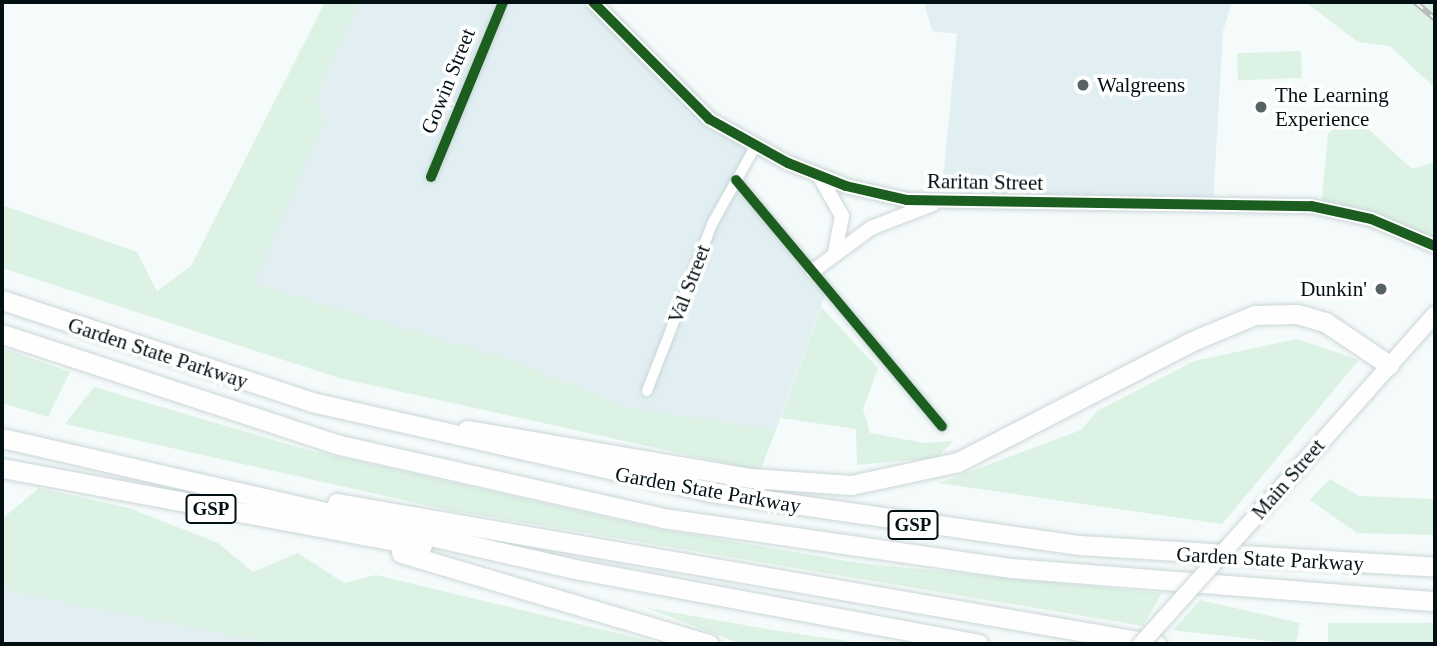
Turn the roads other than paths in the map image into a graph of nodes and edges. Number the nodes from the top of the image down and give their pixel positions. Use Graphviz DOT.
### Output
graph roads {
  1 [pos="503,2"];
  2 [pos="593,2"];
  3 [pos="755,147"];
  4 [pos="431,177"];
  5 [pos="820,177"];
  6 [pos="736,180"];
  7 [pos="941,201"];
  8 [pos="1435,246"];
  9 [pos="835,253"];
  10 [pos="813,271"];
  11 [pos="2,300"];
  12 [pos="1435,314"];
  13 [pos="2,334"];
  14 [pos="1388,365"];
  15 [pos="647,391"];
  16 [pos="400,424"];
  17 [pos="942,426"];
  18 [pos="2,438"];
  19 [pos="2,468"];
  20 [pos="256,492"];
  21 [pos="343,535"];
  22 [pos="1435,567"];
  23 [pos="575,569"];
  24 [pos="1435,601"];
  25 [pos="709,644"];
  26 [pos="978,644"];
  27 [pos="1142,644"];
  28 [pos="1156,644"];
  1 -- 4 [label="street, Gowin Street"];
  2 -- 3 [label="street, Raritan Street"];
  3 -- 5 [label="street, Raritan Street"];
  3 -- 6 [label="street"];
  5 -- 7 [label="street, Raritan Street"];
  5 -- 9 [label="street"];
  6 -- 10 [label="street"];
  6 -- 15 [label="street, Val Street"];
  7 -- 8 [label="street, Raritan Street"];
  7 -- 9 [label="street"];
  9 -- 10 [label="street"];
  10 -- 17 [label="street"];
  11 -- 16 [label="highway, Garden State Parkway / GSP"];
  12 -- 14 [label="main road, Main Street"];
  13 -- 24 [label="highway, Garden State Parkway / GSP"];
  14 -- 16 [label="highway"];
  14 -- 27 [label="main road, Main Street, bridge"];
  16 -- 22 [label="highway, Garden State Parkway / GSP"];
  18 -- 20 [label="highway, GSP"];
  19 -- 21 [label="highway, GSP"];
  20 -- 23 [label="highway, GSP"];
  20 -- 28 [label="highway, GSP"];
  21 -- 23 [label="highway"];
  21 -- 25 [label="highway"];
  23 -- 26 [label="highway, GSP"];
}
